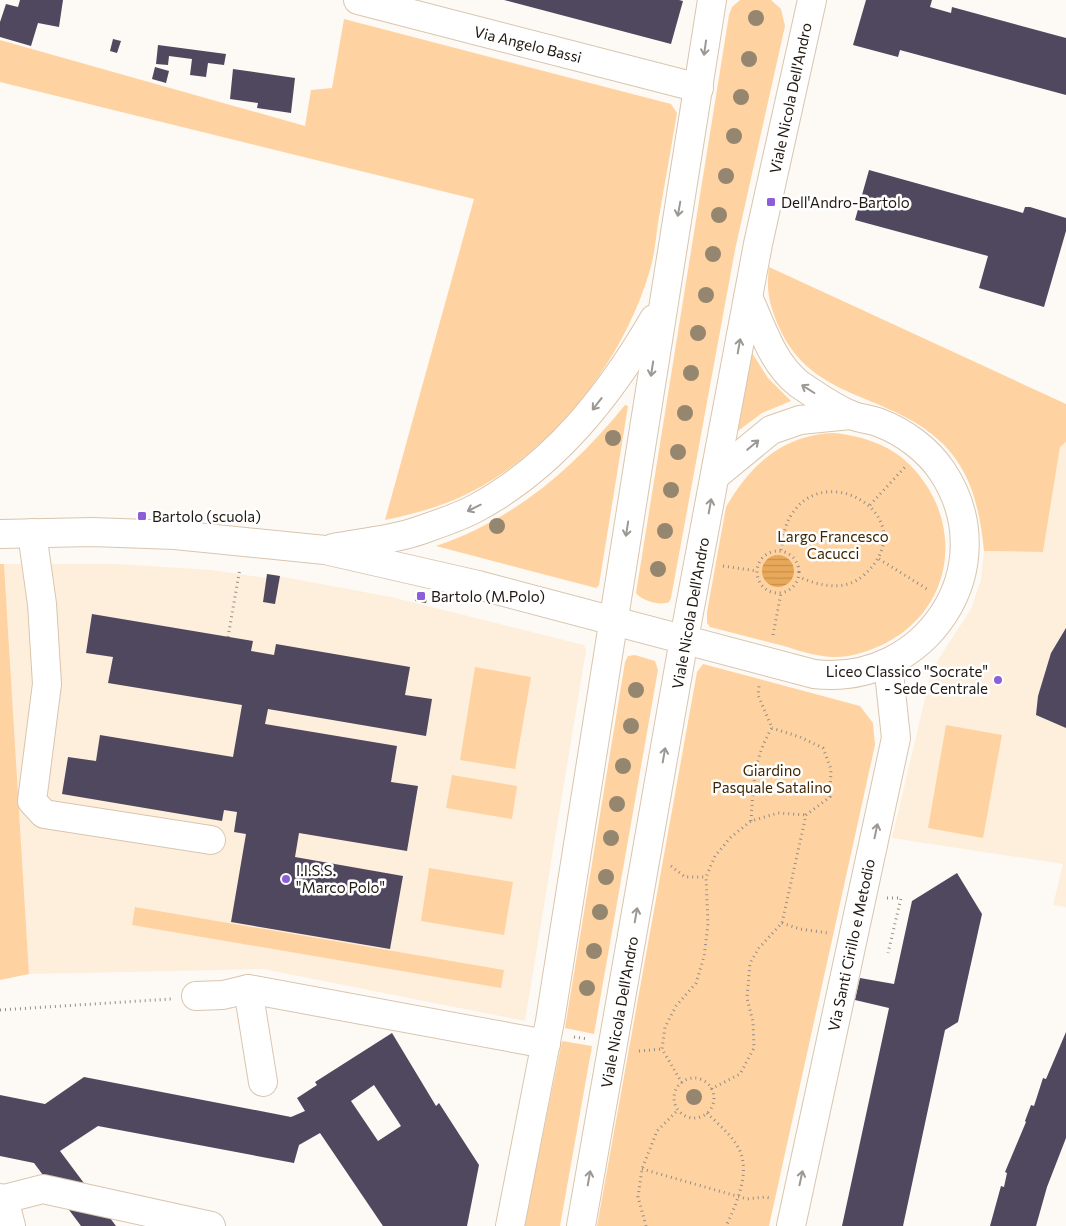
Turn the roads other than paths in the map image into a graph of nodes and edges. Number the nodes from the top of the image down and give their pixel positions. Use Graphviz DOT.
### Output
graph roads {
  1 [pos="358,0"];
  2 [pos="712,0"];
  3 [pos="810,1"];
  4 [pos="699,88"];
  5 [pos="748,297"];
  6 [pos="662,305"];
  7 [pos="850,415"];
  8 [pos="715,476"];
  9 [pos="32,533"];
  10 [pos="0,534"];
  11 [pos="325,550"];
  12 [pos="612,621"];
  13 [pos="684,639"];
  14 [pos="888,663"];
  15 [pos="211,840"];
  16 [pos="196,996"];
  17 [pos="231,999"];
  18 [pos="558,1040"];
  19 [pos="263,1082"];
  20 [pos="2,1199"];
  21 [pos="11,1226"];
  22 [pos="211,1226"];
  23 [pos="510,1226"];
  24 [pos="581,1226"];
  25 [pos="791,1226"];
  1 -- 4 [label="street, Via Angelo Bassi"];
  2 -- 4 [label="street, one-way"];
  3 -- 5 [label="street, Viale Nicola Dell'Andro"];
  4 -- 6 [label="street, one-way"];
  7 -- 5 [label="street, one-way"];
  8 -- 5 [label="street, Viale Nicola Dell'Andro, one-way"];
  6 -- 11 [label="street, one-way"];
  6 -- 12 [label="street, one-way"];
  8 -- 7 [label="street, one-way"];
  7 -- 14 [label="street"];
  13 -- 8 [label="street, Viale Nicola Dell'Andro, one-way"];
  9 -- 10 [label="street"];
  9 -- 11 [label="street"];
  9 -- 15 [label="street"];
  11 -- 12 [label="street"];
  12 -- 13 [label="street"];
  12 -- 18 [label="street"];
  13 -- 14 [label="street"];
  24 -- 13 [label="street, Viale Nicola Dell'Andro, one-way"];
  25 -- 14 [label="street, Via Santi Cirillo e Metodio, one-way"];
  16 -- 17 [label="street"];
  17 -- 18 [label="street"];
  17 -- 19 [label="street"];
  18 -- 23 [label="street"];
  20 -- 21 [label="street"];
  20 -- 22 [label="street"];
}
